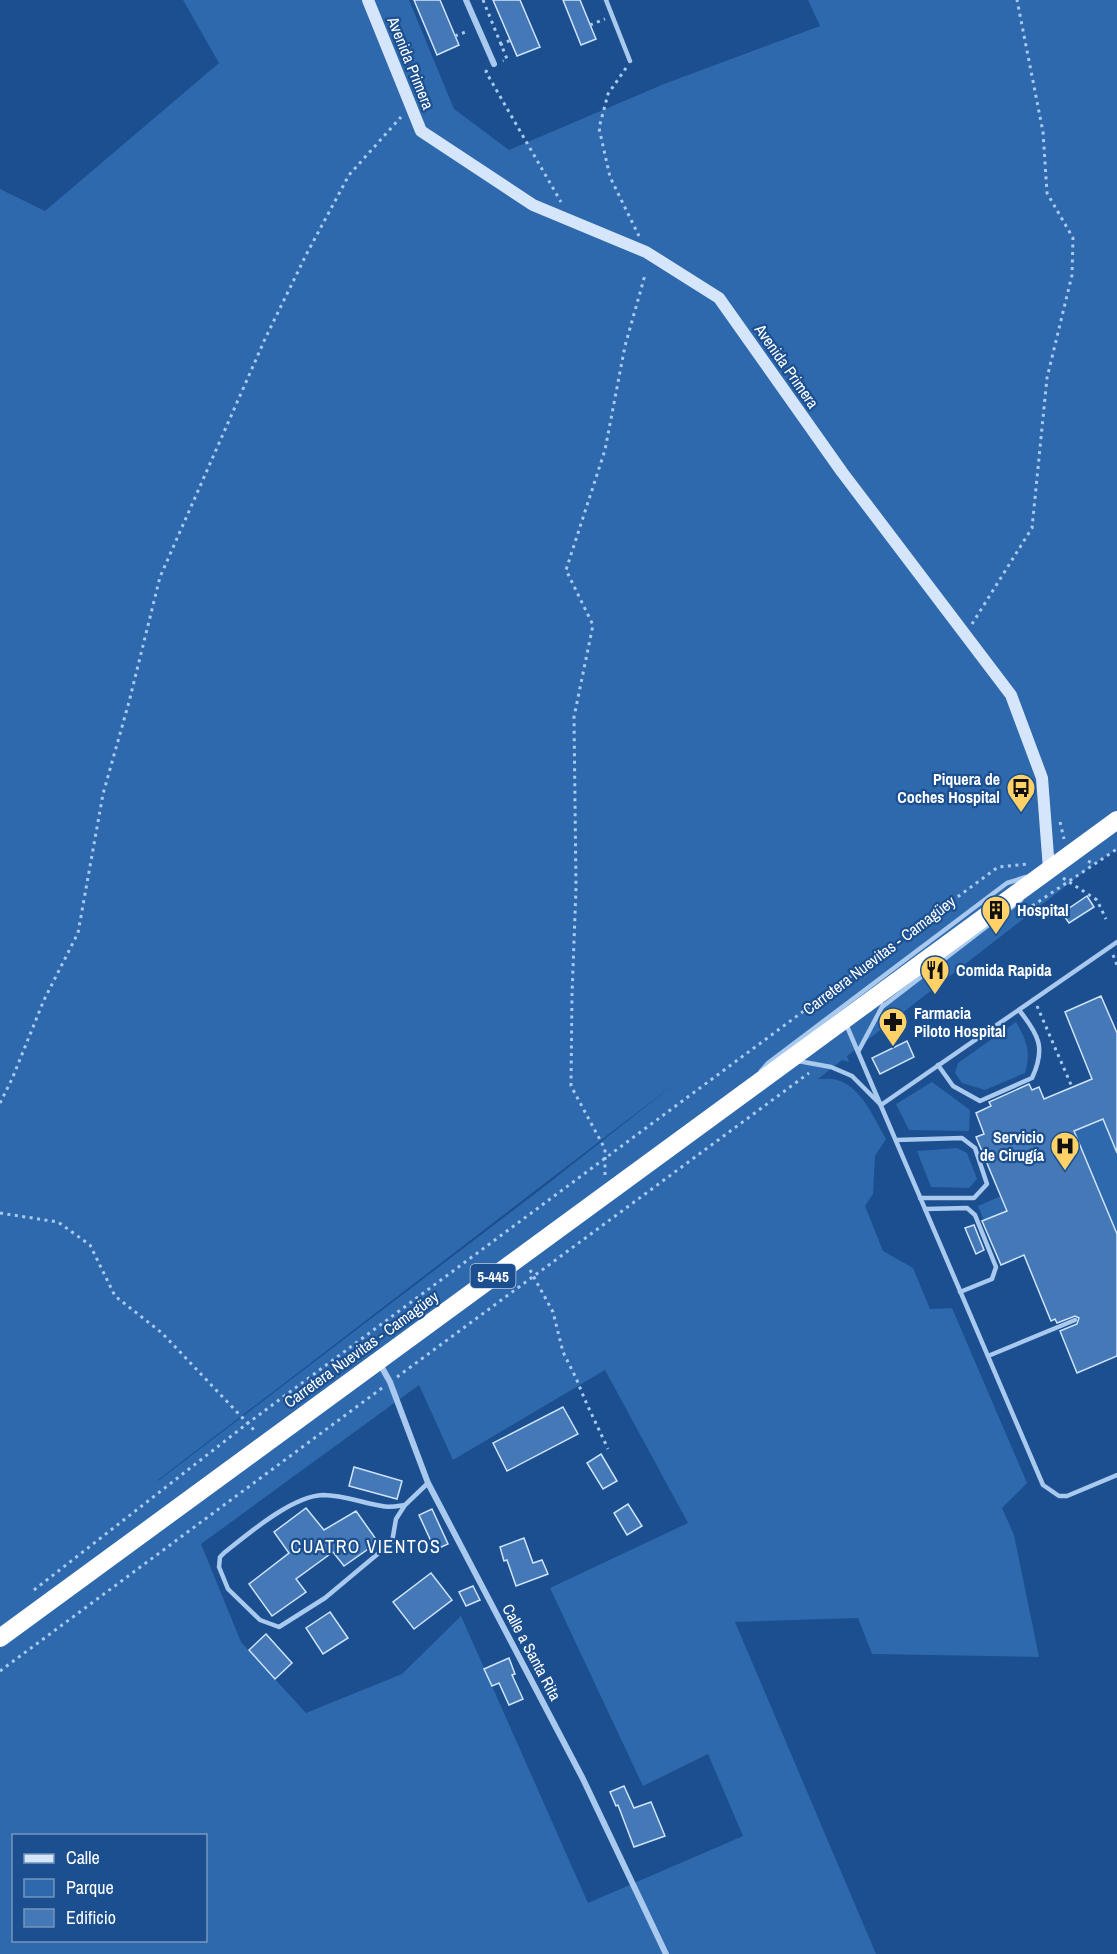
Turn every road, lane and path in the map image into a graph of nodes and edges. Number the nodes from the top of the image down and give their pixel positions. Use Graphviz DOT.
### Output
graph roads {
  1 [pos="368,0"];
  2 [pos="466,0"];
  3 [pos="483,0"];
  4 [pos="606,0"];
  5 [pos="1017,0"];
  6 [pos="612,16"];
  7 [pos="590,25"];
  8 [pos="511,40"];
  9 [pos="501,44"];
  10 [pos="488,50"];
  11 [pos="630,62"];
  12 [pos="494,64"];
  13 [pos="412,107"];
  14 [pos="572,222"];
  15 [pos="646,252"];
  16 [pos="645,275"];
  17 [pos="965,636"];
  18 [pos="1117,820"];
  19 [pos="1109,832"];
  20 [pos="1048,861"];
  21 [pos="1106,919"];
  22 [pos="1117,942"];
  23 [pos="895,982"];
  24 [pos="1034,1000"];
  25 [pos="882,1007"];
  26 [pos="1019,1010"];
  27 [pos="844,1019"];
  28 [pos="858,1052"];
  29 [pos="788,1060"];
  30 [pos="938,1065"];
  31 [pos="831,1067"];
  32 [pos="1072,1087"];
  33 [pos="745,1091"];
  34 [pos="0,1103"];
  35 [pos="880,1105"];
  36 [pos="896,1140"];
  37 [pos="605,1158"];
  38 [pos="605,1194"];
  39 [pos="920,1198"];
  40 [pos="925,1209"];
  41 [pos="0,1213"];
  42 [pos="520,1257"];
  43 [pos="535,1276"];
  44 [pos="960,1292"];
  45 [pos="1076,1320"];
  46 [pos="988,1356"];
  47 [pos="378,1361"];
  48 [pos="390,1382"];
  49 [pos="248,1423"];
  50 [pos="267,1443"];
  51 [pos="608,1449"];
  52 [pos="1117,1474"];
  53 [pos="428,1483"];
  54 [pos="405,1505"];
  55 [pos="28,1596"];
  56 [pos="0,1638"];
  57 [pos="0,1671"];
  58 [pos="666,1954"];
  1 -- 13 [label="main road, Avenida Primera"];
  2 -- 10 [label="street"];
  3 -- 9 [label="path"];
  4 -- 6 [label="lane"];
  5 -- 17 [label="path"];
  6 -- 7 [label="path"];
  6 -- 11 [label="lane"];
  8 -- 9 [label="path"];
  9 -- 10 [label="path"];
  9 -- 12 [label="path"];
  10 -- 12 [label="street"];
  11 -- 15 [label="path"];
  12 -- 14 [label="path"];
  13 -- 14 [label="main road, Avenida Primera"];
  13 -- 34 [label="path"];
  14 -- 15 [label="main road, Avenida Primera"];
  15 -- 17 [label="main road, Avenida Primera"];
  16 -- 37 [label="path"];
  17 -- 20 [label="main road, Avenida Primera"];
  18 -- 19 [label="highway, Carretera Nuevitas - Camagüey / 5-445"];
  19 -- 20 [label="highway, Carretera Nuevitas - Camagüey / 5-445"];
  20 -- 21 [label="path"];
  20 -- 23 [label="highway, Carretera Nuevitas - Camagüey / 5-445"];
  20 -- 25 [label="lane"];
  20 -- 33 [label="lane, Carretera Nuevitas - Camagüey"];
  20 -- 37 [label="path"];
  22 -- 24 [label="lane"];
  23 -- 25 [label="lane"];
  23 -- 27 [label="highway, Carretera Nuevitas - Camagüey / 5-445"];
  24 -- 26 [label="lane"];
  24 -- 32 [label="path"];
  25 -- 28 [label="lane"];
  26 -- 30 [label="lane"];
  26 -- 30 [label="lane"];
  27 -- 28 [label="lane"];
  27 -- 29 [label="highway, Carretera Nuevitas - Camagüey / 5-445"];
  28 -- 35 [label="lane"];
  29 -- 31 [label="lane"];
  29 -- 33 [label="highway, Carretera Nuevitas - Camagüey / 5-445"];
  30 -- 35 [label="lane"];
  31 -- 35 [label="lane"];
  31 -- 43 [label="path"];
  33 -- 38 [label="highway, Carretera Nuevitas - Camagüey / 5-445"];
  35 -- 36 [label="lane"];
  36 -- 39 [label="lane"];
  36 -- 39 [label="lane"];
  37 -- 38 [label="path"];
  37 -- 49 [label="path"];
  38 -- 42 [label="highway, Carretera Nuevitas - Camagüey / 5-445"];
  39 -- 40 [label="lane"];
  40 -- 44 [label="lane"];
  40 -- 44 [label="lane"];
  41 -- 49 [label="path"];
  42 -- 43 [label="path"];
  42 -- 47 [label="highway, Carretera Nuevitas - Camagüey / 5-445"];
  43 -- 48 [label="path"];
  43 -- 51 [label="path"];
  44 -- 46 [label="lane"];
  45 -- 46 [label="lane"];
  46 -- 52 [label="lane"];
  47 -- 48 [label="street, Calle a Santa Rita"];
  47 -- 50 [label="highway, Carretera Nuevitas - Camagüey / 5-445"];
  48 -- 53 [label="street, Calle a Santa Rita"];
  48 -- 57 [label="path"];
  49 -- 50 [label="path"];
  49 -- 55 [label="path"];
  50 -- 56 [label="highway, Carretera Nuevitas - Camagüey / 5-445"];
  53 -- 54 [label="lane"];
  53 -- 58 [label="street, Calle a Santa Rita"];
  54 -- 54 [label="lane"];
}
